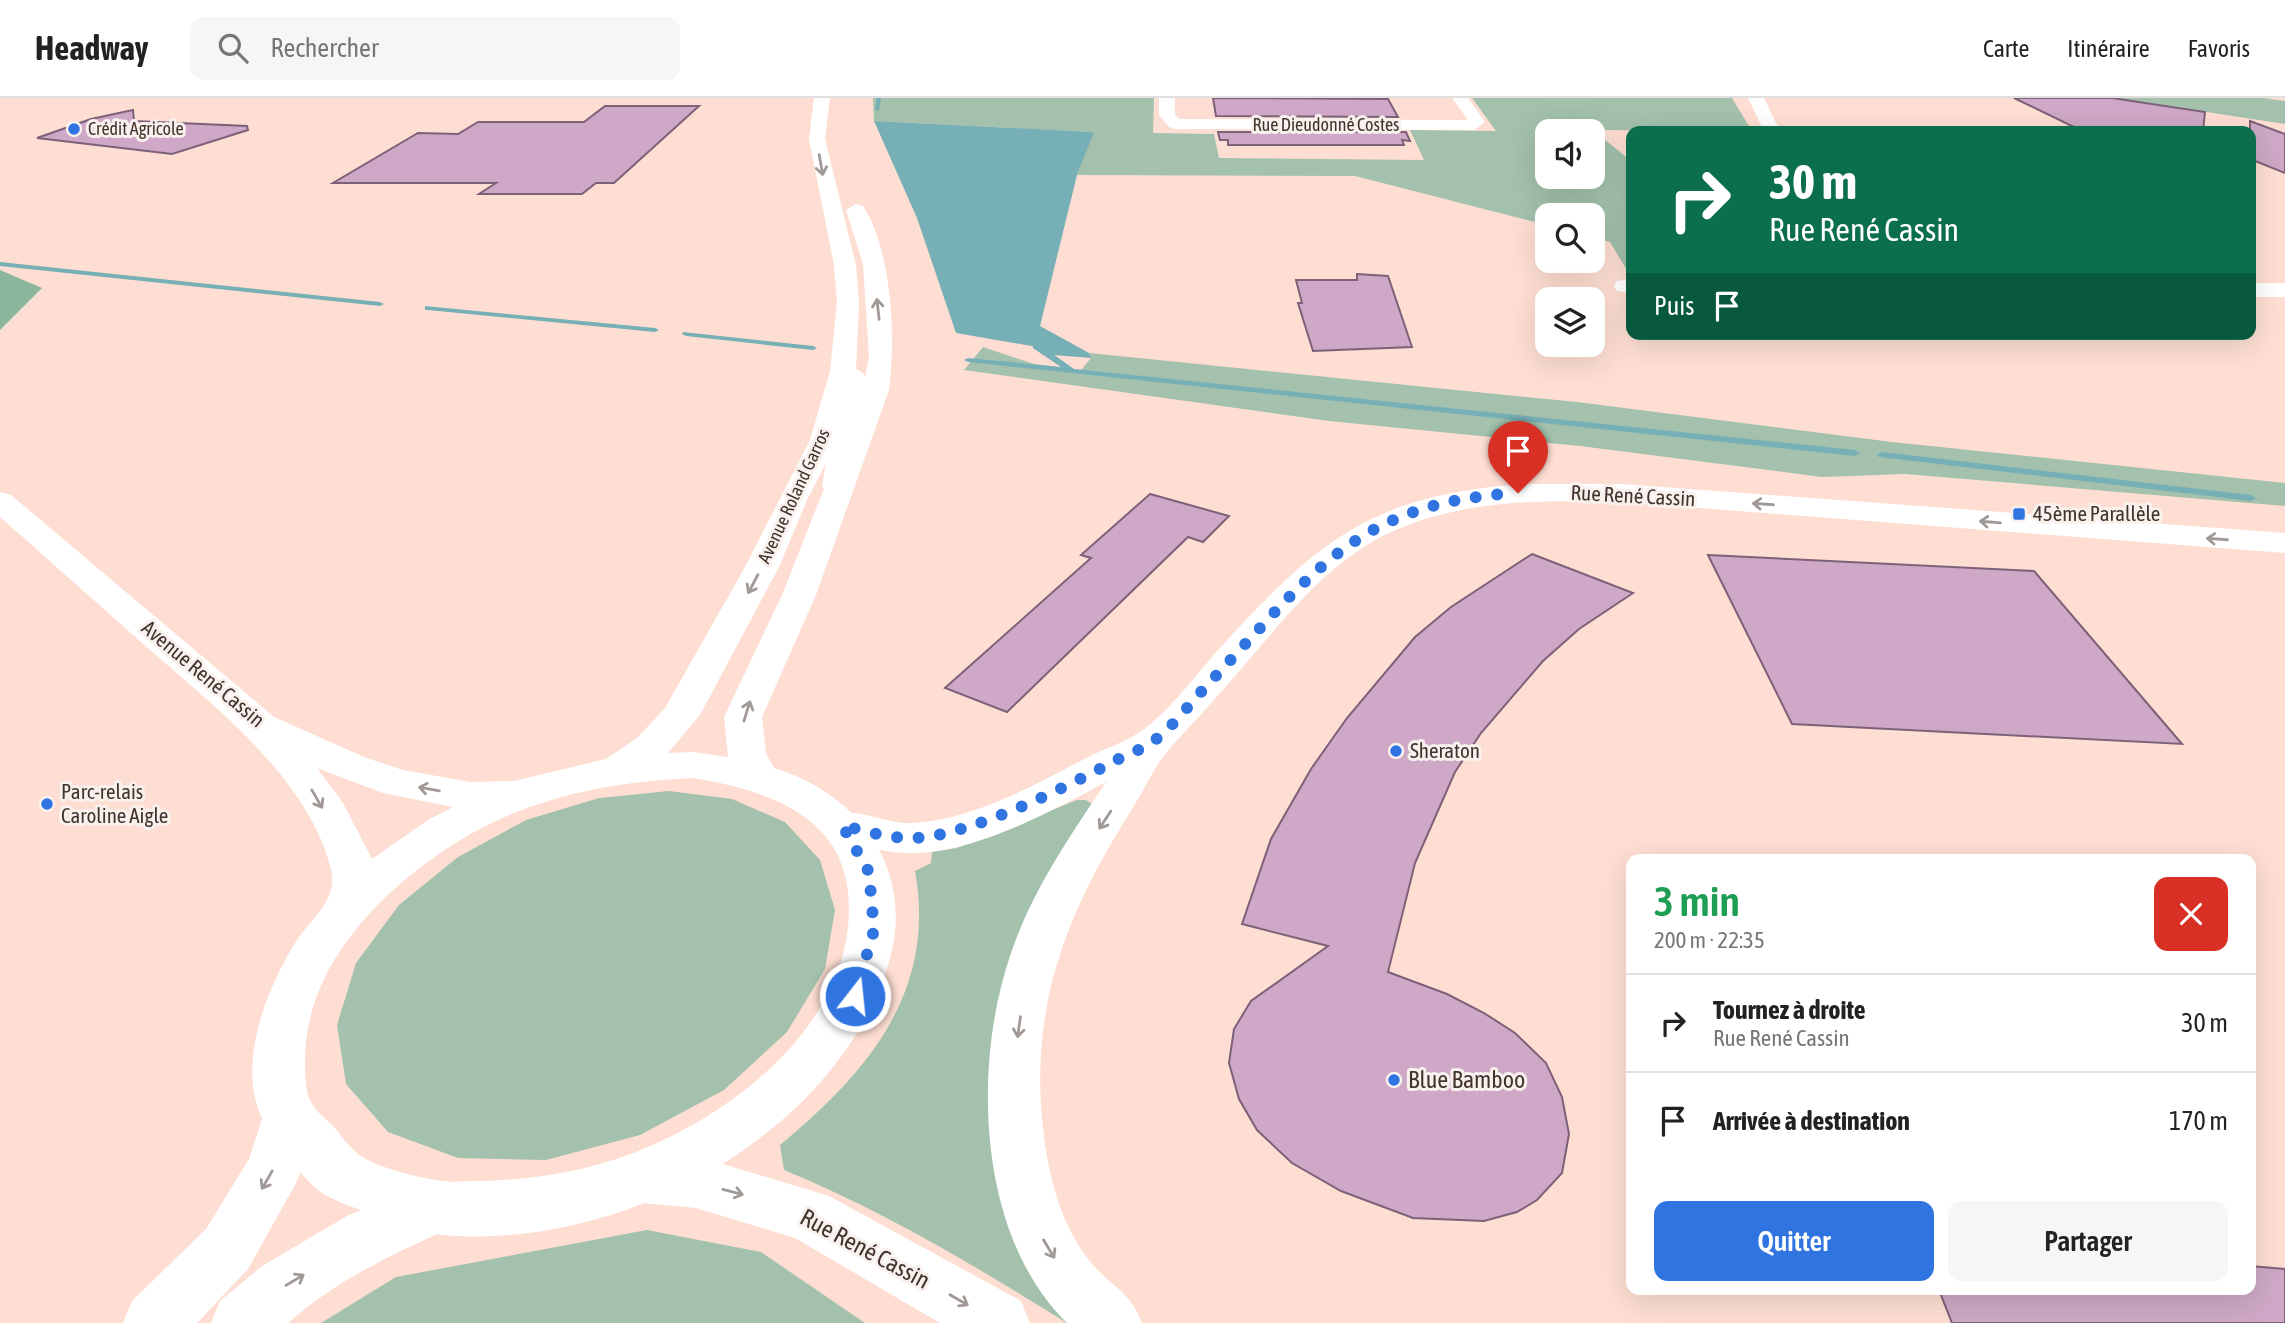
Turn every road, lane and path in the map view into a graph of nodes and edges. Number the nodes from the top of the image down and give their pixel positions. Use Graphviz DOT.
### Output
graph roads {
  1 [pos="822,98"];
  2 [pos="841,98"];
  3 [pos="1167,98"];
  4 [pos="1460,98"];
  5 [pos="1756,98"];
  6 [pos="1769,126"];
  7 [pos="838,135"];
  8 [pos="851,189"];
  9 [pos="2256,289"];
  10 [pos="2285,290"];
  11 [pos="843,371"];
  12 [pos="0,501"];
  13 [pos="833,508"];
  14 [pos="2285,543"];
  15 [pos="260,726"];
  16 [pos="1154,741"];
  17 [pos="621,768"];
  18 [pos="758,775"];
  19 [pos="521,794"];
  20 [pos="842,825"];
  21 [pos="354,901"];
  22 [pos="288,1115"];
  23 [pos="642,1177"];
  24 [pos="435,1207"];
  25 [pos="153,1323"];
  26 [pos="242,1323"];
  27 [pos="999,1323"];
  28 [pos="1111,1323"];
  1 -- 11 [label="main road, Avenue Roland Garros, one-way"];
  2 -- 7 [label="main road"];
  3 -- 4 [label="main road, Rue Dieudonné Costes"];
  5 -- 6 [label="main road"];
  13 -- 8 [label="main road, Avenue Roland Garros, one-way"];
  9 -- 10 [label="main road"];
  11 -- 13 [label="main road"];
  11 -- 17 [label="main road, Avenue Roland Garros, one-way"];
  12 -- 15 [label="main road, Avenue René Cassin"];
  18 -- 13 [label="main road, Avenue Roland Garros, one-way"];
  14 -- 16 [label="main road, Rue René Cassin, one-way"];
  19 -- 15 [label="main road, Avenue René Cassin, one-way"];
  15 -- 21 [label="main road, one-way"];
  16 -- 20 [label="main road, Rue René Cassin"];
  16 -- 28 [label="main road, one-way"];
  17 -- 18 [label="main road"];
  17 -- 19 [label="main road"];
  18 -- 20 [label="main road"];
  19 -- 21 [label="main road"];
  20 -- 23 [label="main road"];
  21 -- 22 [label="main road"];
  22 -- 24 [label="main road"];
  22 -- 25 [label="main road, one-way"];
  23 -- 24 [label="main road"];
  23 -- 27 [label="main road, Rue René Cassin, one-way"];
  26 -- 24 [label="main road, one-way"];
}
